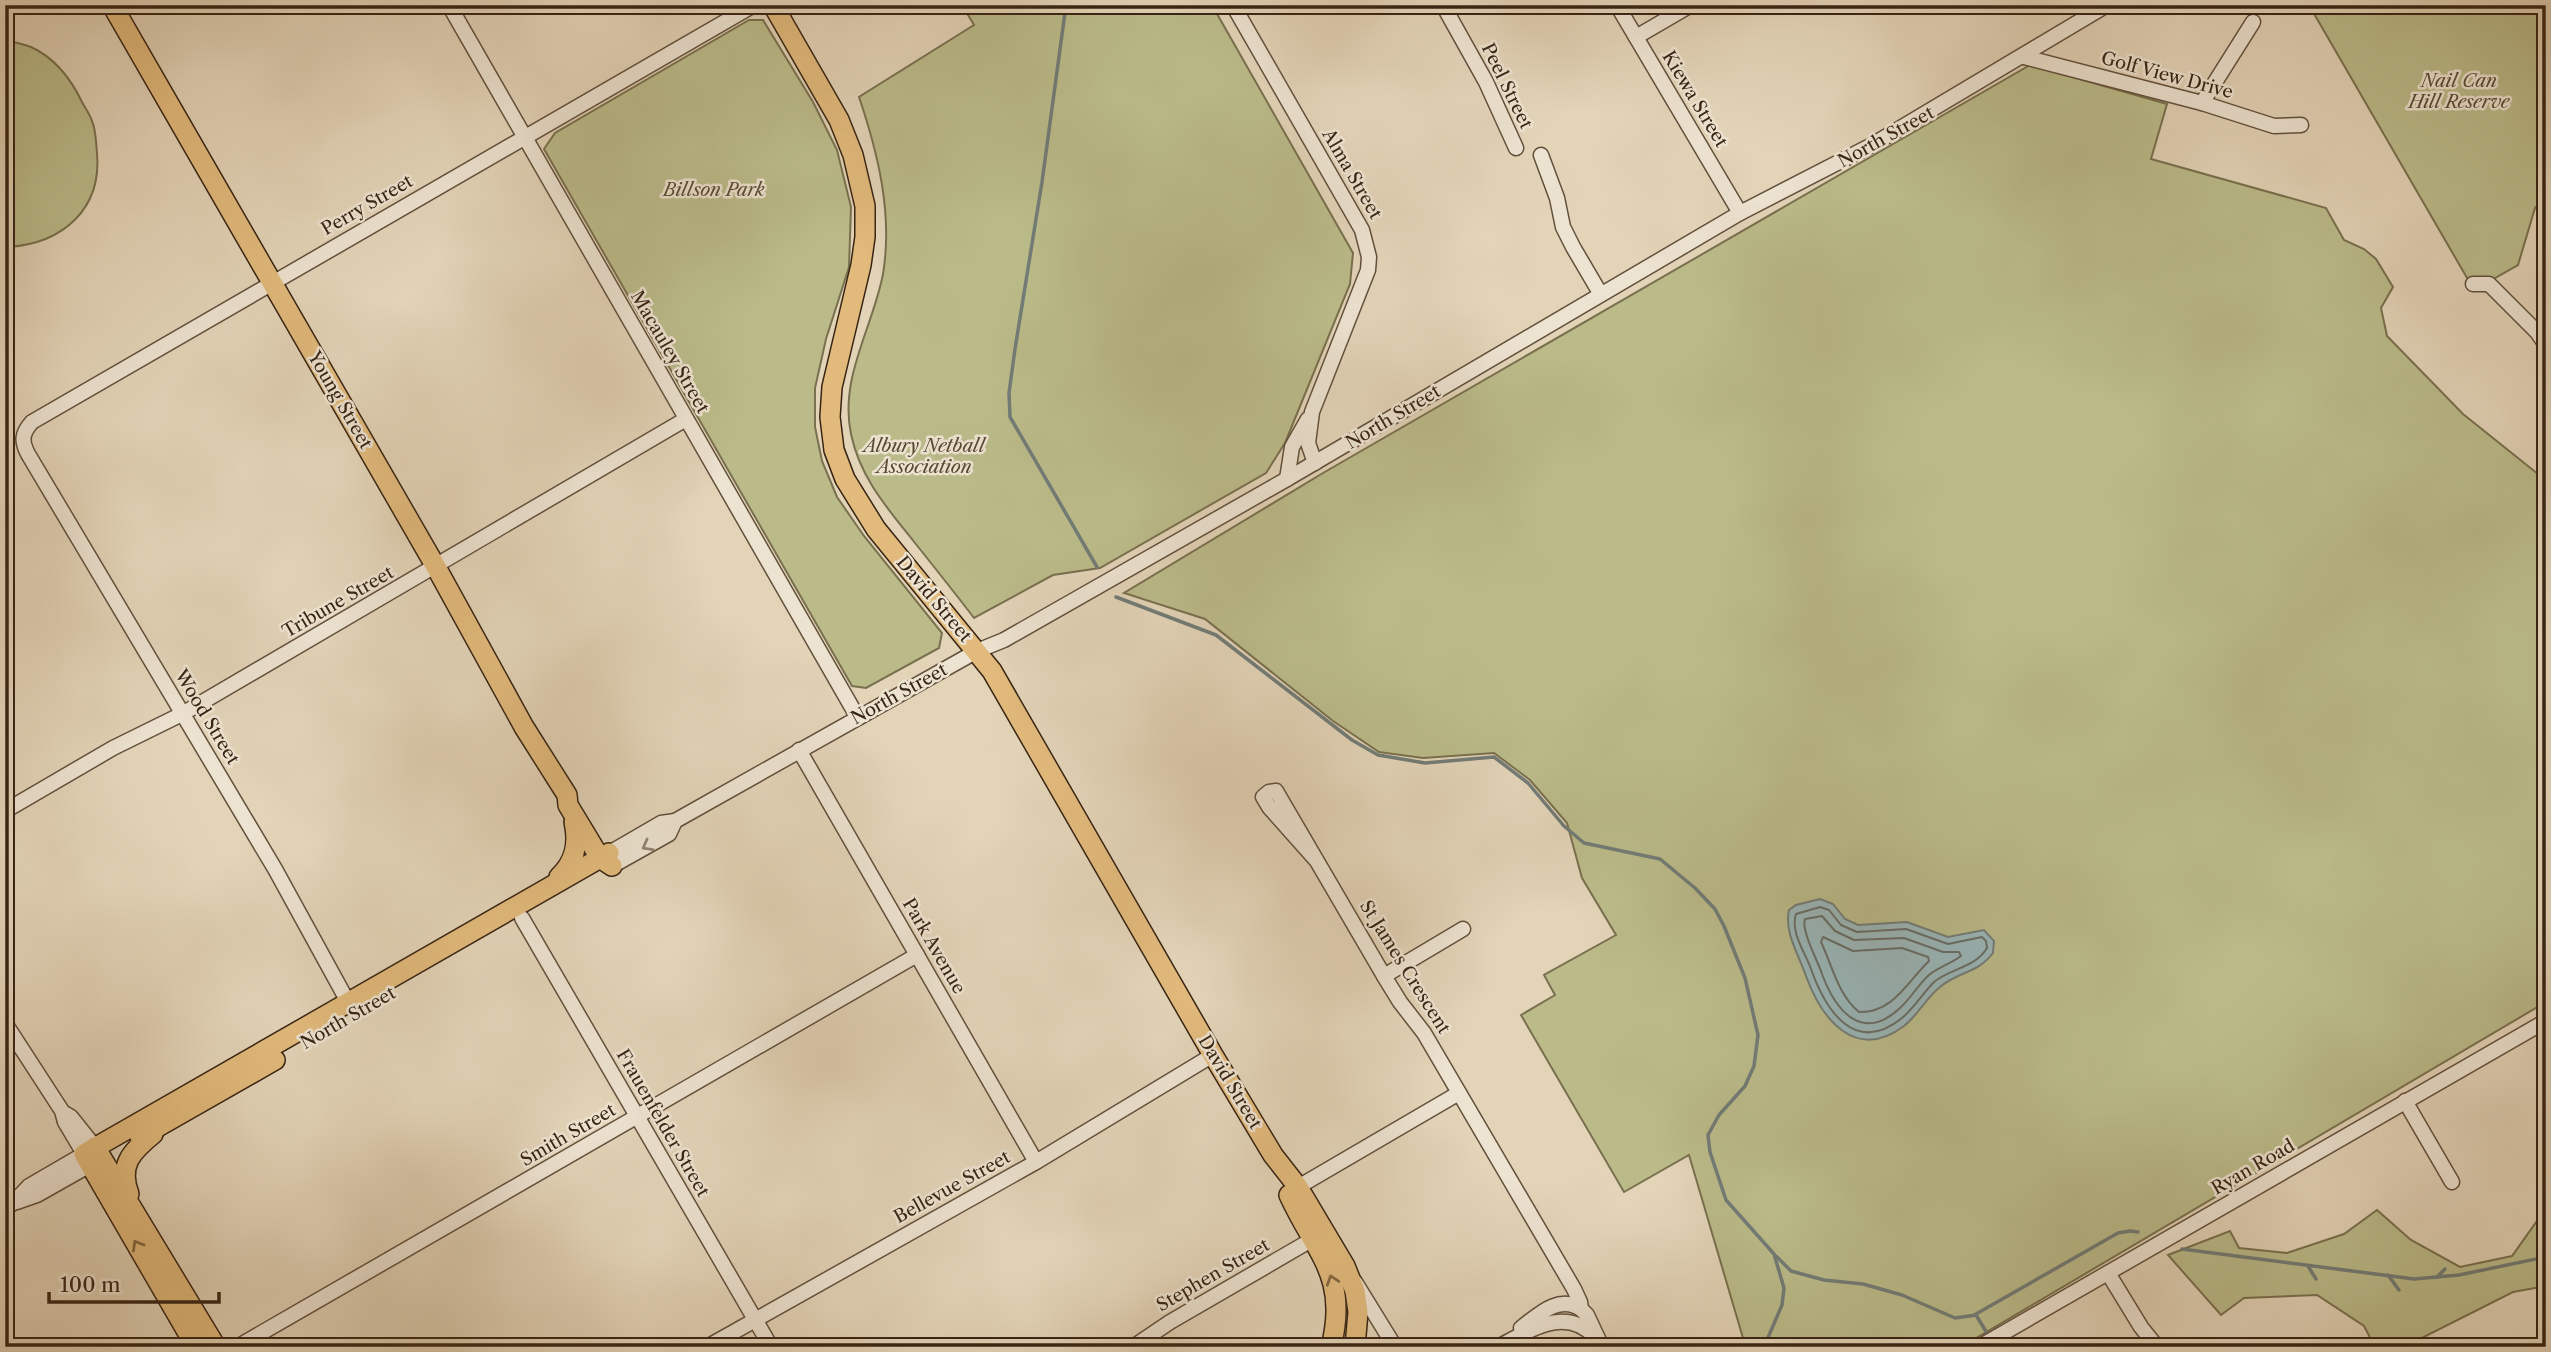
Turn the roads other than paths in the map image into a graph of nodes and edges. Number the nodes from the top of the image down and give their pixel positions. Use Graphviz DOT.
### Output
graph roads {
  1 [pos="112,5"];
  2 [pos="449,5"];
  3 [pos="754,5"];
  4 [pos="774,5"];
  5 [pos="1233,5"];
  6 [pos="1443,5"];
  7 [pos="1617,5"];
  8 [pos="1691,5"];
  9 [pos="2107,5"];
  10 [pos="2253,22"];
  11 [pos="1636,37"];
  12 [pos="2024,57"];
  13 [pos="2202,103"];
  14 [pos="2301,125"];
  15 [pos="525,136"];
  16 [pos="1516,148"];
  17 [pos="1541,155"];
  18 [pos="1740,213"];
  19 [pos="272,283"];
  20 [pos="2473,284"];
  21 [pos="1600,293"];
  22 [pos="2546,345"];
  23 [pos="1312,412"];
  24 [pos="686,419"];
  25 [pos="28,454"];
  26 [pos="1315,463"];
  27 [pos="1287,479"];
  28 [pos="436,566"];
  29 [pos="977,651"];
  30 [pos="183,714"];
  31 [pos="858,718"];
  32 [pos="799,750"];
  33 [pos="1276,792"];
  34 [pos="568,800"];
  35 [pos="5,811"];
  36 [pos="608,859"];
  37 [pos="546,889"];
  38 [pos="522,918"];
  39 [pos="1463,929"];
  40 [pos="917,955"];
  41 [pos="1384,976"];
  42 [pos="348,1002"];
  43 [pos="2545,1022"];
  44 [pos="5,1023"];
  45 [pos="1213,1055"];
  46 [pos="1459,1093"];
  47 [pos="2405,1101"];
  48 [pos="180,1115"];
  49 [pos="638,1117"];
  50 [pos="1273,1155"];
  51 [pos="93,1156"];
  52 [pos="1036,1162"];
  53 [pos="2452,1182"];
  54 [pos="1298,1187"];
  55 [pos="9,1206"];
  56 [pos="134,1208"];
  57 [pos="1313,1238"];
  58 [pos="1345,1266"];
  59 [pos="2108,1273"];
  60 [pos="1581,1309"];
  61 [pos="755,1319"];
  62 [pos="1574,1322"];
  63 [pos="1601,1346"];
  64 [pos="196,1347"];
  65 [pos="216,1347"];
  66 [pos="237,1347"];
  67 [pos="707,1347"];
  68 [pos="771,1347"];
  69 [pos="1133,1347"];
  70 [pos="1331,1347"];
  71 [pos="1355,1347"];
  72 [pos="1395,1347"];
  73 [pos="1496,1347"];
  74 [pos="1979,1347"];
  75 [pos="2157,1347"];
  1 -- 19 [label="main road, Young Street"];
  2 -- 15 [label="street, Macauley Street"];
  3 -- 15 [label="street, Perry Street"];
  4 -- 29 [label="main road, David Street"];
  5 -- 23 [label="street, Alma Street"];
  6 -- 16 [label="street, Peel Street"];
  7 -- 11 [label="street, Kiewa Street"];
  8 -- 11 [label="street"];
  9 -- 12 [label="street, North Street"];
  10 -- 13 [label="street"];
  11 -- 18 [label="street, Kiewa Street"];
  12 -- 13 [label="street, Golf View Drive"];
  12 -- 18 [label="street, North Street"];
  13 -- 14 [label="street, Golf View Drive"];
  15 -- 19 [label="street, Perry Street"];
  15 -- 24 [label="street, Macauley Street"];
  17 -- 21 [label="street"];
  18 -- 21 [label="street, North Street"];
  19 -- 25 [label="street, Perry Street"];
  19 -- 28 [label="main road, Young Street"];
  20 -- 22 [label="street"];
  21 -- 26 [label="street, North Street"];
  23 -- 26 [label="street, Alma Street"];
  23 -- 27 [label="street, Alma Street"];
  24 -- 28 [label="street, Tribune Street"];
  24 -- 31 [label="street, Macauley Street"];
  25 -- 30 [label="street, Wood Street"];
  26 -- 27 [label="street, North Street"];
  27 -- 29 [label="street, North Street"];
  28 -- 30 [label="street, Tribune Street"];
  28 -- 34 [label="main road, Young Street"];
  29 -- 31 [label="street, North Street"];
  29 -- 45 [label="main road, David Street"];
  30 -- 35 [label="street, Tribune Street"];
  30 -- 42 [label="street, Wood Street"];
  31 -- 32 [label="street, North Street"];
  32 -- 36 [label="street, North Street"];
  32 -- 40 [label="street, Park Avenue"];
  33 -- 41 [label="street, St James Crescent"];
  34 -- 36 [label="main road, Young Street"];
  34 -- 37 [label="main road"];
  36 -- 37 [label="main road, North Street"];
  36 -- 38 [label="main road, North Street"];
  37 -- 42 [label="main road, North Street"];
  38 -- 48 [label="main road, North Street"];
  38 -- 49 [label="street, Frauenfelder Street"];
  39 -- 41 [label="street"];
  40 -- 49 [label="street, Smith Street"];
  40 -- 52 [label="street, Park Avenue"];
  41 -- 46 [label="street, St James Crescent"];
  42 -- 51 [label="main road, North Street"];
  43 -- 47 [label="street, Ryan Road"];
  44 -- 51 [label="street"];
  45 -- 50 [label="main road, David Street"];
  45 -- 52 [label="street, Bellevue Street"];
  46 -- 54 [label="street"];
  46 -- 60 [label="street, St James Crescent"];
  47 -- 53 [label="street"];
  47 -- 59 [label="street, Ryan Road"];
  48 -- 51 [label="main road, North Street"];
  48 -- 56 [label="main road"];
  49 -- 61 [label="street, Frauenfelder Street"];
  49 -- 66 [label="street, Smith Street"];
  50 -- 54 [label="main road, David Street"];
  50 -- 57 [label="main road, David Street"];
  51 -- 55 [label="street, North Street"];
  51 -- 56 [label="main road"];
  64 -- 51 [label="main road, one-way"];
  52 -- 61 [label="street, Bellevue Street"];
  54 -- 58 [label="main road, David Street"];
  56 -- 65 [label="main road"];
  57 -- 69 [label="street, Stephen Street"];
  70 -- 57 [label="main road, David Street, one-way"];
  58 -- 71 [label="main road, David Street"];
  58 -- 72 [label="street"];
  59 -- 74 [label="street, Ryan Road"];
  59 -- 75 [label="street"];
  60 -- 62 [label="street"];
  60 -- 63 [label="street, St James Crescent"];
  60 -- 73 [label="street"];
  61 -- 67 [label="street, Bellevue Street"];
  61 -- 68 [label="street, Frauenfelder Street"];
  62 -- 63 [label="street, St James Crescent"];
  62 -- 73 [label="street"];
}
